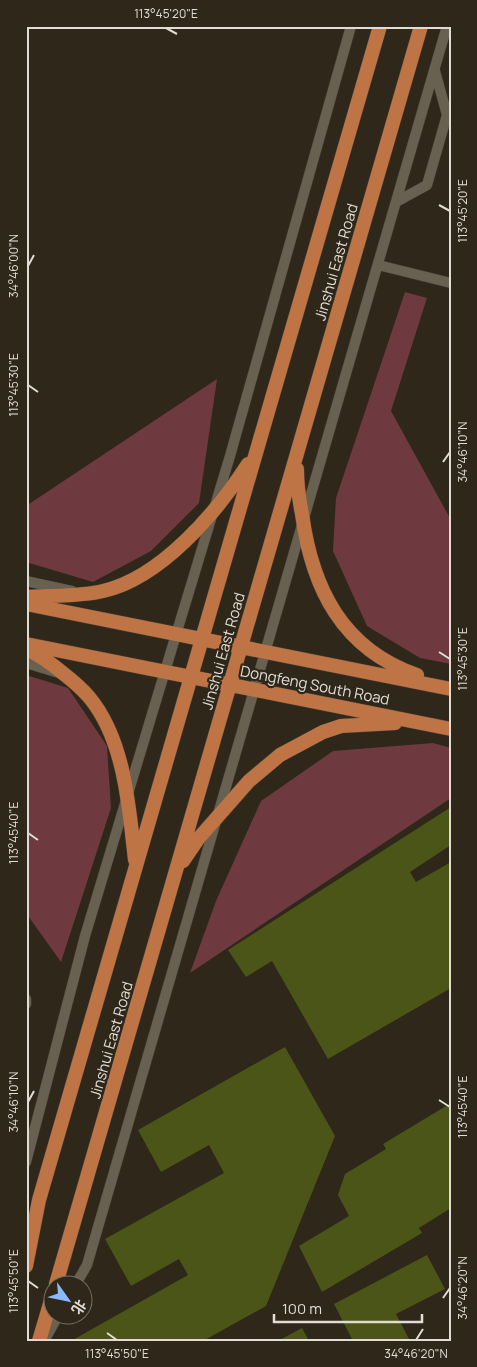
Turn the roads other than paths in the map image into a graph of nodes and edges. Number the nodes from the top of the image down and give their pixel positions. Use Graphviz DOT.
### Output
graph roads {
  1 [pos="351,26"];
  2 [pos="380,26"];
  3 [pos="421,26"];
  4 [pos="447,26"];
  5 [pos="434,70"];
  6 [pos="396,202"];
  7 [pos="378,265"];
  8 [pos="451,283"];
  9 [pos="255,453"];
  10 [pos="297,456"];
  11 [pos="214,509"];
  12 [pos="303,522"];
  13 [pos="26,581"];
  14 [pos="85,594"];
  15 [pos="28,598"];
  16 [pos="176,635"];
  17 [pos="201,640"];
  18 [pos="26,644"];
  19 [pos="241,648"];
  20 [pos="26,649"];
  21 [pos="265,652"];
  22 [pos="26,662"];
  23 [pos="165,671"];
  24 [pos="66,676"];
  25 [pos="191,676"];
  26 [pos="230,684"];
  27 [pos="451,688"];
  28 [pos="254,689"];
  29 [pos="422,723"];
  30 [pos="451,728"];
  31 [pos="127,800"];
  32 [pos="216,820"];
  33 [pos="135,867"];
  34 [pos="176,872"];
  35 [pos="26,999"];
  36 [pos="26,1004"];
  37 [pos="26,1162"];
  38 [pos="26,1266"];
  39 [pos="59,1274"];
  40 [pos="82,1274"];
  41 [pos="44,1324"];
  42 [pos="53,1324"];
  43 [pos="39,1341"];
  44 [pos="44,1341"];
  1 -- 11 [label="street"];
  2 -- 9 [label="main road, Jinshui East Road"];
  3 -- 10 [label="main road, Jinshui East Road"];
  4 -- 5 [label="street"];
  5 -- 6 [label="street"];
  5 -- 6 [label="street"];
  6 -- 7 [label="street"];
  7 -- 8 [label="street"];
  7 -- 12 [label="street"];
  9 -- 11 [label="main road"];
  9 -- 17 [label="main road, Jinshui East Road"];
  10 -- 12 [label="main road"];
  10 -- 19 [label="main road, Jinshui East Road"];
  11 -- 14 [label="main road"];
  11 -- 16 [label="street"];
  12 -- 21 [label="street"];
  12 -- 27 [label="main road"];
  13 -- 14 [label="street"];
  14 -- 15 [label="main road"];
  15 -- 16 [label="main road, Dongfeng South Road"];
  16 -- 17 [label="main road, Dongfeng South Road"];
  16 -- 23 [label="street"];
  17 -- 19 [label="main road, Dongfeng South Road"];
  17 -- 25 [label="main road, Jinshui East Road"];
  18 -- 23 [label="main road, Dongfeng South Road"];
  19 -- 21 [label="main road, Dongfeng South Road"];
  19 -- 26 [label="main road, Jinshui East Road"];
  20 -- 24 [label="main road"];
  21 -- 27 [label="main road, Dongfeng South Road"];
  21 -- 28 [label="street"];
  22 -- 24 [label="street"];
  23 -- 25 [label="main road, Dongfeng South Road"];
  23 -- 31 [label="street"];
  24 -- 31 [label="main road"];
  25 -- 26 [label="main road, Dongfeng South Road"];
  25 -- 33 [label="main road, Jinshui East Road"];
  26 -- 28 [label="main road, Dongfeng South Road"];
  26 -- 34 [label="main road, Jinshui East Road"];
  28 -- 29 [label="main road, Dongfeng South Road"];
  28 -- 32 [label="street"];
  29 -- 30 [label="main road, Dongfeng South Road"];
  29 -- 32 [label="main road"];
  31 -- 33 [label="main road"];
  31 -- 37 [label="street"];
  32 -- 34 [label="main road"];
  32 -- 40 [label="street"];
  33 -- 38 [label="main road, Jinshui East Road"];
  34 -- 39 [label="main road, Jinshui East Road"];
  35 -- 36 [label="street"];
  41 -- 43 [label="main road"];
  42 -- 44 [label="street"];
}
